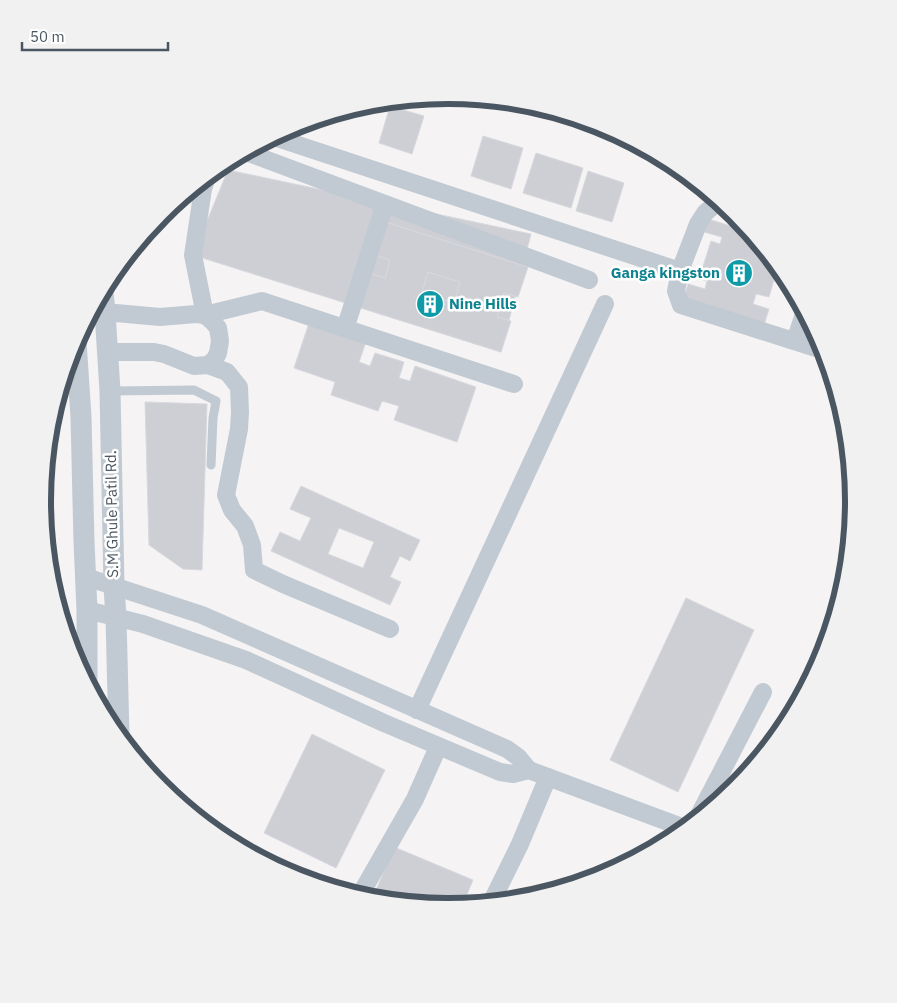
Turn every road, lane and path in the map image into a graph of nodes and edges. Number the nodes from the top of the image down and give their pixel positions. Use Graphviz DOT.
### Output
graph roads {
  1 [pos="285,139"];
  2 [pos="254,155"];
  3 [pos="202,190"];
  4 [pos="385,204"];
  5 [pos="713,206"];
  6 [pos="680,271"];
  7 [pos="589,280"];
  8 [pos="104,302"];
  9 [pos="606,304"];
  10 [pos="205,315"];
  11 [pos="802,320"];
  12 [pos="345,329"];
  13 [pos="795,341"];
  14 [pos="815,347"];
  15 [pos="108,352"];
  16 [pos="77,360"];
  17 [pos="208,365"];
  18 [pos="514,384"];
  19 [pos="110,390"];
  20 [pos="211,465"];
  21 [pos="86,577"];
  22 [pos="114,587"];
  23 [pos="87,610"];
  24 [pos="116,617"];
  25 [pos="390,629"];
  26 [pos="87,667"];
  27 [pos="763,692"];
  28 [pos="417,710"];
  29 [pos="119,723"];
  30 [pos="438,747"];
  31 [pos="529,770"];
  32 [pos="548,778"];
  33 [pos="704,805"];
  34 [pos="678,826"];
  35 [pos="363,889"];
  36 [pos="495,896"];
  1 -- 6 [label="street"];
  2 -- 4 [label="street"];
  3 -- 10 [label="street"];
  4 -- 7 [label="street"];
  4 -- 12 [label="street"];
  5 -- 6 [label="street"];
  6 -- 13 [label="street"];
  8 -- 10 [label="street"];
  8 -- 15 [label="street, S.M Ghule Patil Rd."];
  9 -- 28 [label="street"];
  10 -- 12 [label="street"];
  10 -- 17 [label="street"];
  11 -- 13 [label="street"];
  12 -- 18 [label="street"];
  13 -- 14 [label="street"];
  15 -- 17 [label="street"];
  15 -- 19 [label="street, S.M Ghule Patil Rd."];
  16 -- 21 [label="street, S.M Ghule Patil Rd."];
  17 -- 25 [label="street"];
  19 -- 20 [label="lane"];
  19 -- 22 [label="street, S.M Ghule Patil Rd."];
  21 -- 22 [label="street"];
  21 -- 23 [label="street, S.M Ghule Patil Rd."];
  22 -- 24 [label="street, S.M Ghule Patil Rd."];
  22 -- 28 [label="street"];
  23 -- 24 [label="street"];
  23 -- 26 [label="street, S.M Ghule Patil Rd."];
  24 -- 29 [label="street, S.M Ghule Patil Rd."];
  24 -- 30 [label="street"];
  27 -- 33 [label="street"];
  28 -- 31 [label="street"];
  30 -- 31 [label="street"];
  30 -- 35 [label="street"];
  31 -- 32 [label="street"];
  32 -- 34 [label="street"];
  32 -- 36 [label="street"];
}
